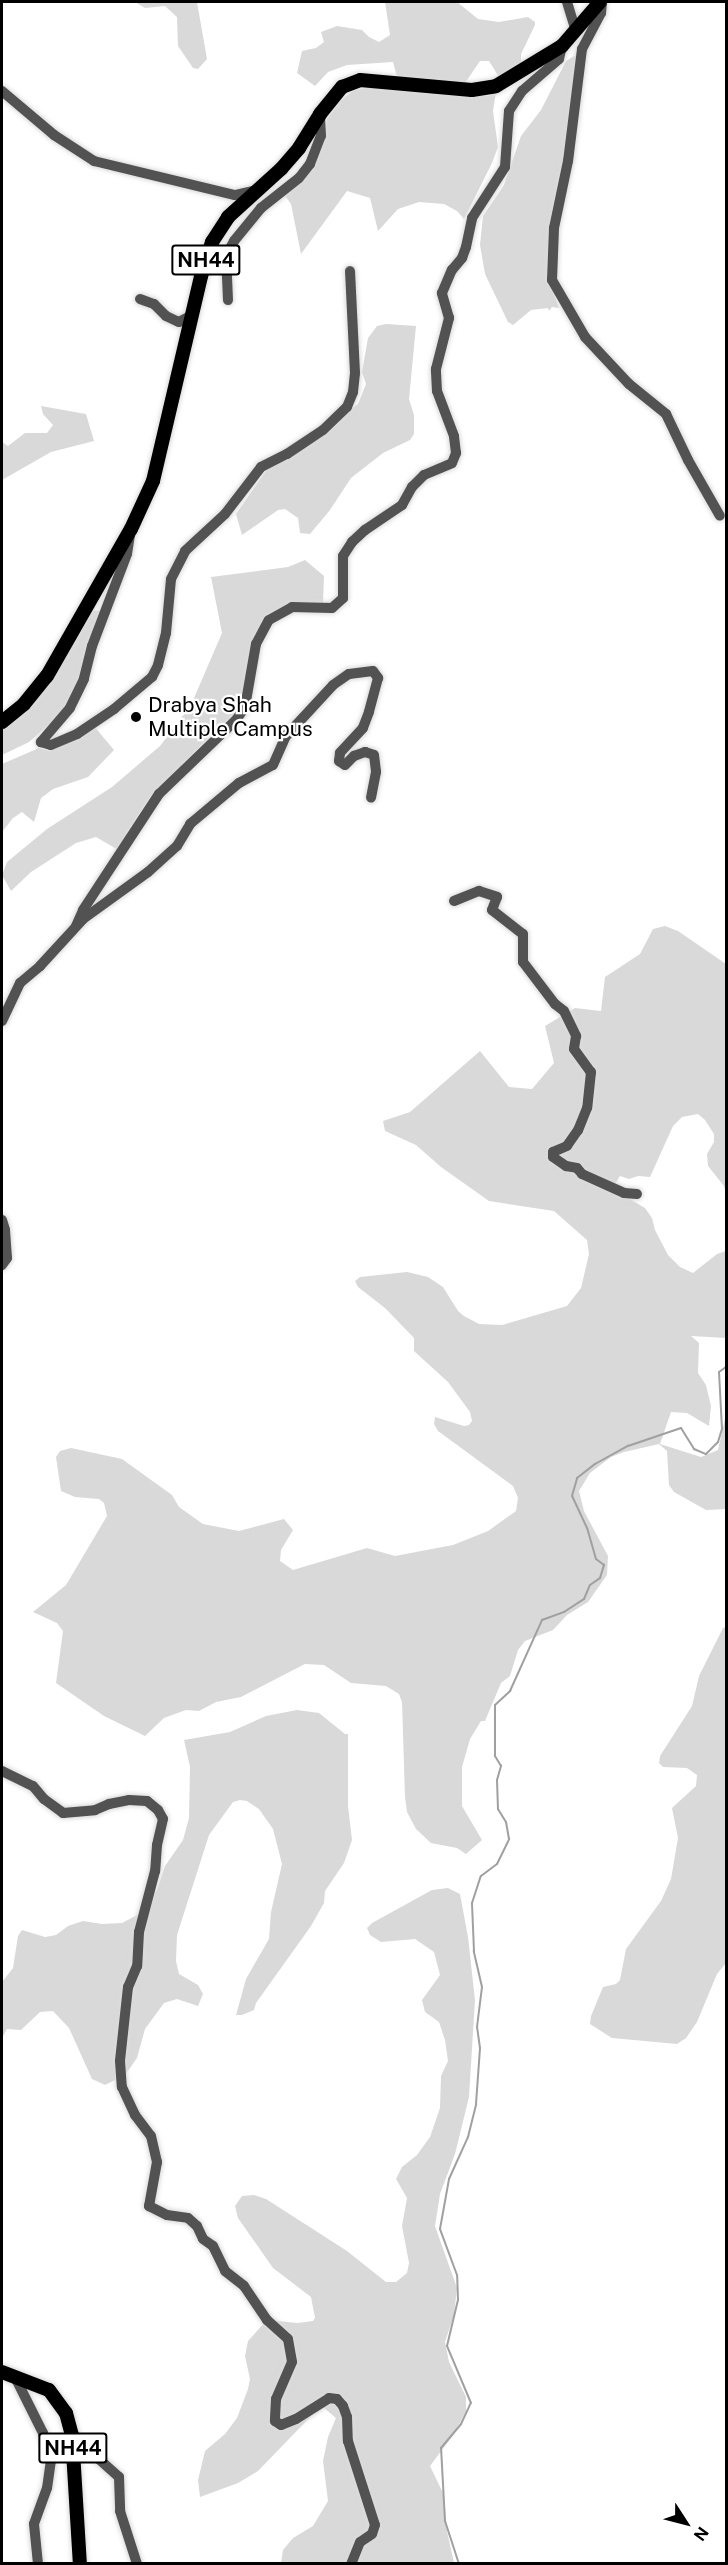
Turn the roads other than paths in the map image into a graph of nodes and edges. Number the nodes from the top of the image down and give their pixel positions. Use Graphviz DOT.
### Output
graph roads {
  1 [pos="567,2"];
  2 [pos="601,2"];
  3 [pos="576,32"];
  4 [pos="562,46"];
  5 [pos="2,91"];
  6 [pos="320,114"];
  7 [pos="257,190"];
  8 [pos="350,271"];
  9 [pos="140,299"];
  10 [pos="228,300"];
  11 [pos="192,315"];
  12 [pos="720,516"];
  13 [pos="131,529"];
  14 [pos="2,722"];
  15 [pos="371,798"];
  16 [pos="454,901"];
  17 [pos="76,926"];
  18 [pos="2,1021"];
  19 [pos="637,1194"];
  20 [pos="2,1220"];
  21 [pos="2,1265"];
  22 [pos="2,1771"];
  23 [pos="2,2372"];
  24 [pos="16,2379"];
  25 [pos="72,2435"];
  26 [pos="38,2564"];
  27 [pos="80,2564"];
  28 [pos="137,2564"];
  29 [pos="351,2564"];
  1 -- 3 [label="street"];
  2 -- 3 [label="main road, NH44"];
  2 -- 12 [label="street"];
  3 -- 4 [label="main road, NH44"];
  4 -- 6 [label="main road, NH44"];
  4 -- 17 [label="street"];
  5 -- 7 [label="street"];
  6 -- 7 [label="main road, NH44"];
  6 -- 10 [label="street"];
  7 -- 11 [label="main road, NH44"];
  8 -- 13 [label="street"];
  9 -- 11 [label="street"];
  11 -- 13 [label="main road, NH44"];
  13 -- 14 [label="main road, NH44"];
  15 -- 17 [label="street"];
  16 -- 19 [label="street"];
  17 -- 18 [label="street"];
  20 -- 21 [label="street"];
  22 -- 29 [label="street"];
  23 -- 24 [label="main road, NH44"];
  24 -- 25 [label="main road, NH44"];
  24 -- 26 [label="street"];
  25 -- 27 [label="main road, NH44"];
  25 -- 28 [label="street"];
}
